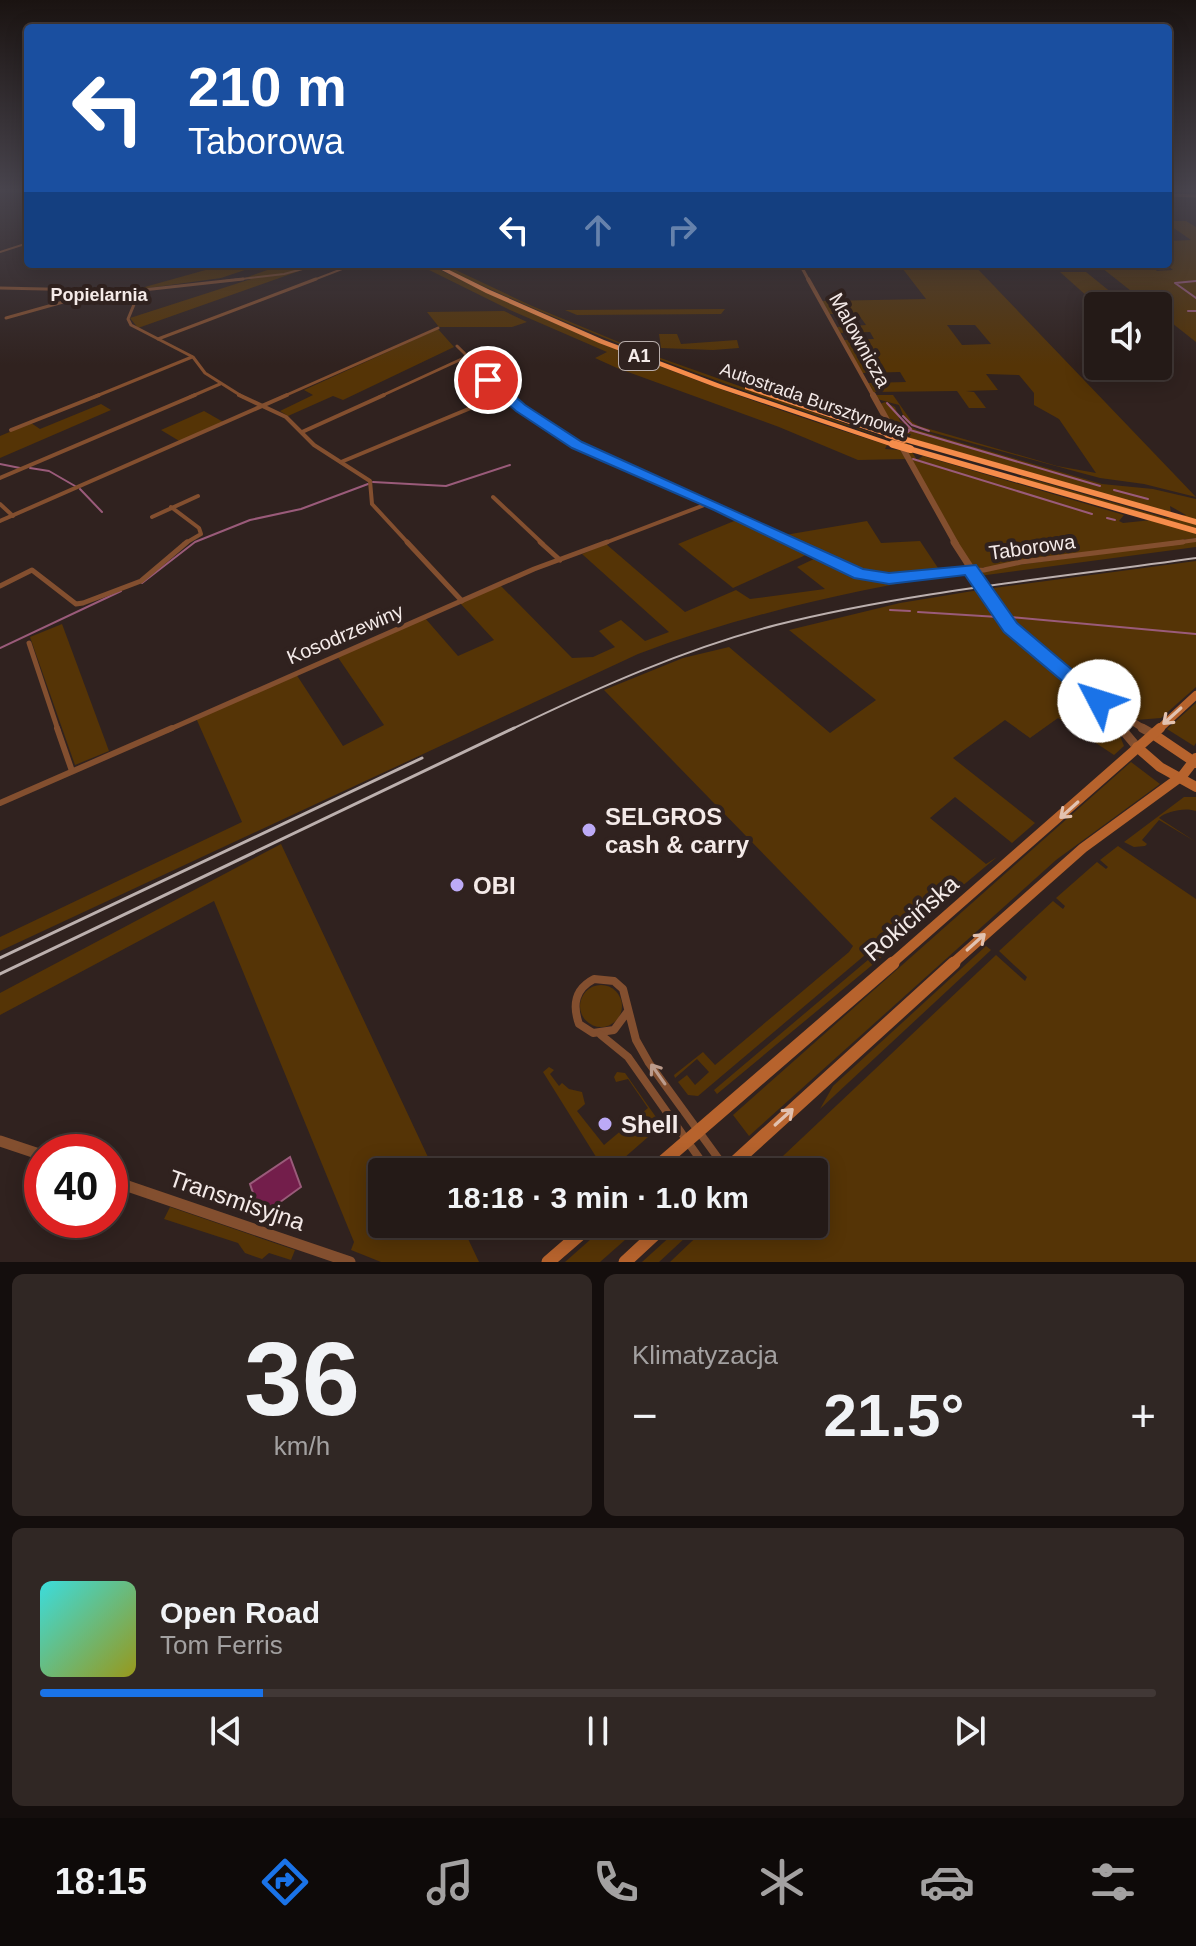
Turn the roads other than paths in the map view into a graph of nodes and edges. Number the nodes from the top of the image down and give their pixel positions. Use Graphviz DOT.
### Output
graph roads {
  1 [pos="306,268"];
  2 [pos="344,268"];
  3 [pos="441,268"];
  4 [pos="454,268"];
  5 [pos="802,268"];
  6 [pos="0,288"];
  7 [pos="111,289"];
  8 [pos="140,290"];
  9 [pos="6,318"];
  10 [pos="438,328"];
  11 [pos="157,339"];
  12 [pos="457,346"];
  13 [pos="193,357"];
  14 [pos="466,357"];
  15 [pos="221,384"];
  16 [pos="504,394"];
  17 [pos="263,406"];
  18 [pos="11,430"];
  19 [pos="302,432"];
  20 [pos="341,462"];
  21 [pos="0,478"];
  22 [pos="198,496"];
  23 [pos="493,497"];
  24 [pos="0,504"];
  25 [pos="708,504"];
  26 [pos="171,507"];
  27 [pos="13,516"];
  28 [pos="152,517"];
  29 [pos="0,521"];
  30 [pos="1196,522"];
  31 [pos="1196,531"];
  32 [pos="1196,540"];
  33 [pos="560,560"];
  34 [pos="970,569"];
  35 [pos="0,586"];
  36 [pos="462,601"];
  37 [pos="29,643"];
  38 [pos="1196,695"];
  39 [pos="1093,696"];
  40 [pos="1153,734"];
  41 [pos="1137,747"];
  42 [pos="1195,761"];
  43 [pos="72,771"];
  44 [pos="1180,778"];
  45 [pos="1196,787"];
  46 [pos="0,803"];
  47 [pos="628,1011"];
  48 [pos="600,1035"];
  49 [pos="693,1136"];
  50 [pos="0,1141"];
  51 [pos="24,1149"];
  52 [pos="667,1158"];
  53 [pos="703,1158"];
  54 [pos="713,1158"];
  55 [pos="739,1158"];
  56 [pos="128,1186"];
  57 [pos="576,1238"];
  58 [pos="651,1238"];
  59 [pos="350,1262"];
  60 [pos="548,1262"];
  61 [pos="625,1262"];
  1 -- 8 [label="street"];
  2 -- 11 [label="street"];
  3 -- 31 [label="highway, Autostrada Bursztynowa / A1, bridge"];
  4 -- 30 [label="highway, Autostrada Bursztynowa / A1, bridge"];
  5 -- 34 [label="street, Malownicza"];
  6 -- 7 [label="street"];
  7 -- 8 [label="street"];
  7 -- 9 [label="street"];
  8 -- 11 [label="street"];
  10 -- 17 [label="street"];
  11 -- 13 [label="street"];
  12 -- 14 [label="street, Taborowa"];
  13 -- 15 [label="street"];
  13 -- 18 [label="street"];
  14 -- 16 [label="street, Taborowa"];
  14 -- 19 [label="street"];
  15 -- 17 [label="street"];
  15 -- 21 [label="street"];
  16 -- 20 [label="street"];
  16 -- 25 [label="street, Taborowa"];
  17 -- 19 [label="street"];
  17 -- 27 [label="street"];
  19 -- 20 [label="street"];
  20 -- 36 [label="street"];
  22 -- 26 [label="street"];
  23 -- 33 [label="street"];
  24 -- 27 [label="street"];
  25 -- 33 [label="street, Kosodrzewiny"];
  25 -- 34 [label="street, Taborowa"];
  26 -- 28 [label="street"];
  26 -- 35 [label="street"];
  27 -- 29 [label="street"];
  32 -- 34 [label="street, Taborowa"];
  33 -- 36 [label="street, Kosodrzewiny"];
  34 -- 39 [label="street, Malownicza"];
  36 -- 43 [label="street, Kosodrzewiny"];
  37 -- 43 [label="street"];
  38 -- 40 [label="main road, Rokicińska, one-way"];
  39 -- 40 [label="street, Malownicza"];
  39 -- 41 [label="street, Malownicza"];
  40 -- 41 [label="main road, Rokicińska"];
  40 -- 42 [label="main road"];
  41 -- 44 [label="main road"];
  41 -- 49 [label="main road, Rokicińska, one-way"];
  42 -- 44 [label="main road"];
  43 -- 46 [label="street, Kosodrzewiny"];
  44 -- 45 [label="main road"];
  55 -- 44 [label="main road, one-way"];
  47 -- 48 [label="street"];
  47 -- 48 [label="street"];
  49 -- 47 [label="street, one-way"];
  48 -- 49 [label="street"];
  49 -- 52 [label="main road, Rokicińska"];
  49 -- 53 [label="street"];
  49 -- 54 [label="street"];
  50 -- 51 [label="street"];
  56 -- 59 [label="street, Transmisyjna"];
  57 -- 60 [label="main road"];
  58 -- 61 [label="main road"];
}
